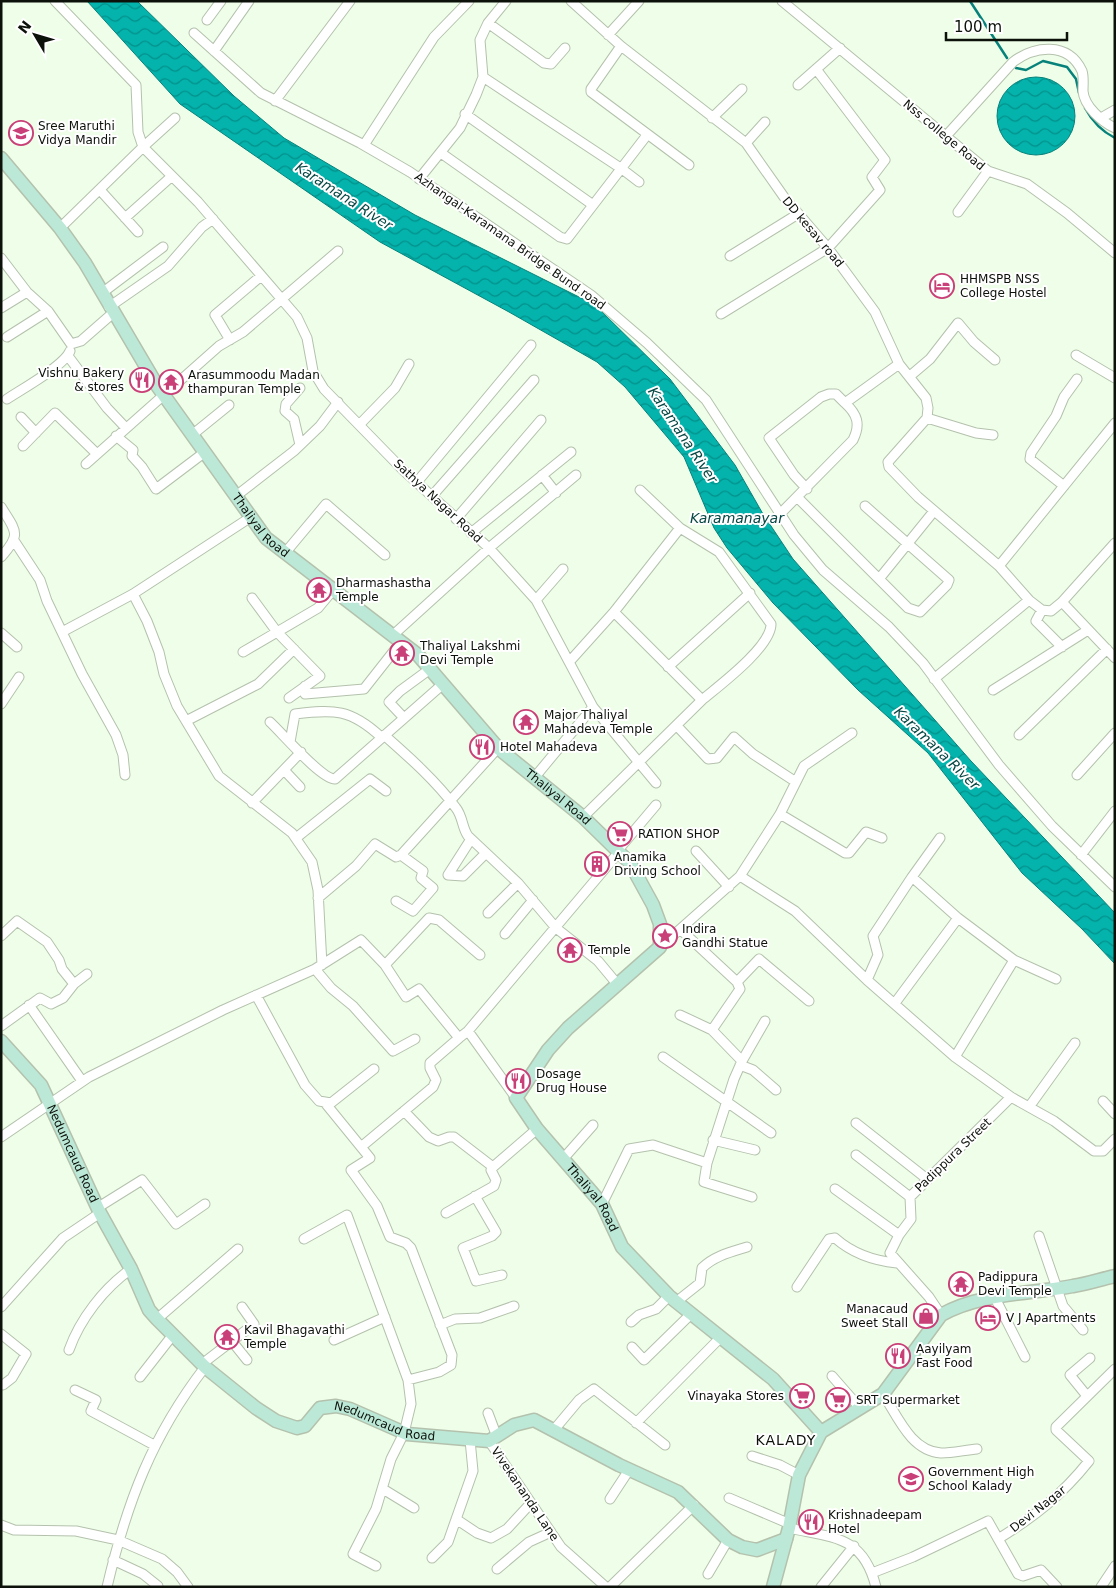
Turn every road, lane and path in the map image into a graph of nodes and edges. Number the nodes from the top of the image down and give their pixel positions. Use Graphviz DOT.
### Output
graph roads {
  1 [pos="55,1"];
  2 [pos="222,1"];
  3 [pos="250,1"];
  4 [pos="350,1"];
  5 [pos="469,1"];
  6 [pos="506,1"];
  7 [pos="571,1"];
  8 [pos="639,1"];
  9 [pos="782,1"];
  10 [pos="207,20"];
  11 [pos="488,23"];
  12 [pos="194,32"];
  13 [pos="608,35"];
  14 [pos="621,46"];
  15 [pos="565,48"];
  16 [pos="840,48"];
  17 [pos="214,50"];
  18 [pos="816,69"];
  19 [pos="483,77"];
  20 [pos="798,85"];
  21 [pos="742,89"];
  22 [pos="275,101"];
  23 [pos="1115,110"];
  24 [pos="465,114"];
  25 [pos="175,118"];
  26 [pos="712,118"];
  27 [pos="1101,118"];
  28 [pos="765,122"];
  29 [pos="1115,128"];
  30 [pos="647,135"];
  31 [pos="946,136"];
  32 [pos="746,143"];
  33 [pos="364,145"];
  34 [pos="143,147"];
  35 [pos="441,153"];
  36 [pos="2,160"];
  37 [pos="689,165"];
  38 [pos="622,169"];
  39 [pos="988,171"];
  40 [pos="172,176"];
  41 [pos="419,179"];
  42 [pos="639,182"];
  43 [pos="100,190"];
  44 [pos="593,206"];
  45 [pos="958,212"];
  46 [pos="798,214"];
  47 [pos="125,218"];
  48 [pos="213,219"];
  49 [pos="60,228"];
  50 [pos="138,232"];
  51 [pos="162,247"];
  52 [pos="828,248"];
  53 [pos="338,251"];
  54 [pos="1115,253"];
  55 [pos="730,256"];
  56 [pos="1,258"];
  57 [pos="261,276"];
  58 [pos="27,292"];
  59 [pos="102,293"];
  60 [pos="281,298"];
  61 [pos="1,308"];
  62 [pos="111,310"];
  63 [pos="48,311"];
  64 [pos="722,314"];
  65 [pos="7,337"];
  66 [pos="230,340"];
  67 [pos="71,344"];
  68 [pos="530,345"];
  69 [pos="1076,355"];
  70 [pos="68,356"];
  71 [pos="994,360"];
  72 [pos="409,364"];
  73 [pos="900,364"];
  74 [pos="910,376"];
  75 [pos="1077,378"];
  76 [pos="1115,378"];
  77 [pos="534,380"];
  78 [pos="300,388"];
  79 [pos="164,395"];
  80 [pos="7,399"];
  81 [pos="338,402"];
  82 [pos="845,402"];
  83 [pos="229,404"];
  84 [pos="21,417"];
  85 [pos="926,418"];
  86 [pos="541,420"];
  87 [pos="1115,423"];
  88 [pos="360,424"];
  89 [pos="126,428"];
  90 [pos="36,433"];
  91 [pos="192,435"];
  92 [pos="993,435"];
  93 [pos="116,436"];
  94 [pos="24,446"];
  95 [pos="300,446"];
  96 [pos="205,452"];
  97 [pos="571,452"];
  98 [pos="97,454"];
  99 [pos="86,464"];
  100 [pos="542,475"];
  101 [pos="576,475"];
  102 [pos="417,482"];
  103 [pos="1064,486"];
  104 [pos="807,489"];
  105 [pos="640,490"];
  106 [pos="556,493"];
  107 [pos="236,496"];
  108 [pos="432,496"];
  109 [pos="798,498"];
  110 [pos="865,506"];
  111 [pos="1,507"];
  112 [pos="934,511"];
  113 [pos="780,514"];
  114 [pos="251,517"];
  115 [pos="456,519"];
  116 [pos="680,528"];
  117 [pos="471,533"];
  118 [pos="14,542"];
  119 [pos="1115,543"];
  120 [pos="909,544"];
  121 [pos="488,548"];
  122 [pos="285,553"];
  123 [pos="385,555"];
  124 [pos="1,556"];
  125 [pos="999,566"];
  126 [pos="563,569"];
  127 [pos="879,579"];
  128 [pos="333,590"];
  129 [pos="750,593"];
  130 [pos="133,594"];
  131 [pos="252,598"];
  132 [pos="536,600"];
  133 [pos="1029,600"];
  134 [pos="1062,602"];
  135 [pos="1042,610"];
  136 [pos="614,612"];
  137 [pos="1088,630"];
  138 [pos="62,632"];
  139 [pos="277,632"];
  140 [pos="1,634"];
  141 [pos="396,639"];
  142 [pos="17,646"];
  143 [pos="1062,646"];
  144 [pos="294,649"];
  145 [pos="1107,649"];
  146 [pos="242,652"];
  147 [pos="1115,658"];
  148 [pos="570,661"];
  149 [pos="668,666"];
  150 [pos="430,669"];
  151 [pos="19,677"];
  152 [pos="934,679"];
  153 [pos="442,684"];
  154 [pos="305,686"];
  155 [pos="993,690"];
  156 [pos="289,698"];
  157 [pos="702,700"];
  158 [pos="1,704"];
  159 [pos="593,706"];
  160 [pos="404,718"];
  161 [pos="186,721"];
  162 [pos="270,722"];
  163 [pos="677,726"];
  164 [pos="852,733"];
  165 [pos="1115,733"];
  166 [pos="383,736"];
  167 [pos="1018,736"];
  168 [pos="290,742"];
  169 [pos="498,748"];
  170 [pos="301,752"];
  171 [pos="639,763"];
  172 [pos="284,770"];
  173 [pos="125,775"];
  174 [pos="1077,775"];
  175 [pos="534,778"];
  176 [pos="796,782"];
  177 [pos="656,783"];
  178 [pos="300,787"];
  179 [pos="386,791"];
  180 [pos="450,801"];
  181 [pos="252,803"];
  182 [pos="656,805"];
  183 [pos="1115,811"];
  184 [pos="780,814"];
  185 [pos="583,817"];
  186 [pos="296,838"];
  187 [pos="882,838"];
  188 [pos="940,838"];
  189 [pos="471,839"];
  190 [pos="618,851"];
  191 [pos="696,851"];
  192 [pos="486,853"];
  193 [pos="401,855"];
  194 [pos="1081,855"];
  195 [pos="740,876"];
  196 [pos="912,877"];
  197 [pos="518,883"];
  198 [pos="729,887"];
  199 [pos="1115,887"];
  200 [pos="318,898"];
  201 [pos="533,900"];
  202 [pos="396,901"];
  203 [pos="413,911"];
  204 [pos="488,913"];
  205 [pos="958,918"];
  206 [pos="424,921"];
  207 [pos="556,928"];
  208 [pos="681,930"];
  209 [pos="505,934"];
  210 [pos="1,936"];
  211 [pos="660,947"];
  212 [pos="480,955"];
  213 [pos="1014,960"];
  214 [pos="384,965"];
  215 [pos="319,967"];
  216 [pos="87,974"];
  217 [pos="1056,979"];
  218 [pos="867,980"];
  219 [pos="737,982"];
  220 [pos="74,984"];
  221 [pos="618,984"];
  222 [pos="256,995"];
  223 [pos="809,1002"];
  224 [pos="894,1003"];
  225 [pos="29,1005"];
  226 [pos="680,1014"];
  227 [pos="765,1021"];
  228 [pos="1,1026"];
  229 [pos="712,1030"];
  230 [pos="468,1031"];
  231 [pos="459,1038"];
  232 [pos="415,1039"];
  233 [pos="1,1041"];
  234 [pos="1075,1043"];
  235 [pos="663,1057"];
  236 [pos="956,1057"];
  237 [pos="741,1063"];
  238 [pos="374,1069"];
  239 [pos="82,1081"];
  240 [pos="776,1090"];
  241 [pos="1011,1097"];
  242 [pos="516,1098"];
  243 [pos="727,1101"];
  244 [pos="1103,1101"];
  245 [pos="50,1104"];
  246 [pos="326,1104"];
  247 [pos="1029,1107"];
  248 [pos="404,1111"];
  249 [pos="1115,1114"];
  250 [pos="856,1123"];
  251 [pos="593,1125"];
  252 [pos="537,1129"];
  253 [pos="770,1133"];
  254 [pos="1,1138"];
  255 [pos="1115,1139"];
  256 [pos="713,1140"];
  257 [pos="361,1146"];
  258 [pos="755,1150"];
  259 [pos="856,1154"];
  260 [pos="563,1159"];
  261 [pos="707,1163"];
  262 [pos="493,1167"];
  263 [pos="927,1178"];
  264 [pos="835,1189"];
  265 [pos="475,1196"];
  266 [pos="752,1197"];
  267 [pos="910,1198"];
  268 [pos="205,1204"];
  269 [pos="602,1204"];
  270 [pos="98,1211"];
  271 [pos="446,1213"];
  272 [pos="899,1235"];
  273 [pos="1039,1236"];
  274 [pos="304,1239"];
  275 [pos="747,1247"];
  276 [pos="238,1249"];
  277 [pos="897,1263"];
  278 [pos="131,1269"];
  279 [pos="502,1275"];
  280 [pos="1115,1276"];
  281 [pos="797,1287"];
  282 [pos="1058,1288"];
  283 [pos="995,1298"];
  284 [pos="673,1299"];
  285 [pos="514,1306"];
  286 [pos="1,1307"];
  287 [pos="242,1307"];
  288 [pos="691,1314"];
  289 [pos="941,1315"];
  290 [pos="385,1317"];
  291 [pos="157,1319"];
  292 [pos="631,1322"];
  293 [pos="440,1325"];
  294 [pos="1083,1330"];
  295 [pos="1,1334"];
  296 [pos="172,1336"];
  297 [pos="721,1337"];
  298 [pos="231,1340"];
  299 [pos="334,1340"];
  300 [pos="632,1347"];
  301 [pos="69,1350"];
  302 [pos="1025,1357"];
  303 [pos="1090,1358"];
  304 [pos="247,1360"];
  305 [pos="204,1365"];
  306 [pos="1115,1368"];
  307 [pos="832,1376"];
  308 [pos="140,1377"];
  309 [pos="408,1380"];
  310 [pos="3,1385"];
  311 [pos="75,1390"];
  312 [pos="883,1394"];
  313 [pos="1087,1396"];
  314 [pos="860,1408"];
  315 [pos="488,1413"];
  316 [pos="636,1423"];
  317 [pos="553,1431"];
  318 [pos="821,1432"];
  319 [pos="404,1433"];
  320 [pos="493,1439"];
  321 [pos="470,1440"];
  322 [pos="154,1445"];
  323 [pos="665,1445"];
  324 [pos="977,1449"];
  325 [pos="752,1456"];
  326 [pos="629,1470"];
  327 [pos="799,1476"];
  328 [pos="383,1489"];
  329 [pos="729,1498"];
  330 [pos="610,1499"];
  331 [pos="531,1503"];
  332 [pos="694,1505"];
  333 [pos="414,1508"];
  334 [pos="456,1519"];
  335 [pos="1,1525"];
  336 [pos="788,1530"];
  337 [pos="551,1532"];
  338 [pos="998,1539"];
  339 [pos="118,1540"];
  340 [pos="728,1540"];
  341 [pos="854,1546"];
  342 [pos="432,1558"];
  343 [pos="114,1560"];
  344 [pos="376,1566"];
  345 [pos="1115,1566"];
  346 [pos="497,1569"];
  347 [pos="872,1573"];
  348 [pos="708,1574"];
  349 [pos="158,1586"];
  350 [pos="107,1587"];
  351 [pos="188,1587"];
  352 [pos="606,1587"];
  353 [pos="610,1587"];
  354 [pos="773,1587"];
  355 [pos="821,1587"];
  356 [pos="876,1587"];
  357 [pos="1057,1587"];
  358 [pos="1101,1587"];
  1 -- 34 [label="street"];
  2 -- 10 [label="street"];
  3 -- 17 [label="street"];
  4 -- 22 [label="street"];
  5 -- 33 [label="street"];
  6 -- 11 [label="street"];
  7 -- 13 [label="street, DD kesav road"];
  8 -- 13 [label="street"];
  9 -- 16 [label="street, Nss college Road"];
  11 -- 15 [label="street"];
  11 -- 19 [label="street"];
  12 -- 17 [label="street, Azhangal-Karamana Bridge Bund road"];
  13 -- 14 [label="street, DD kesav road"];
  14 -- 26 [label="street, DD kesav road"];
  14 -- 30 [label="street"];
  16 -- 18 [label="street"];
  16 -- 31 [label="street, Nss college Road"];
  17 -- 22 [label="street, Azhangal-Karamana Bridge Bund road"];
  18 -- 20 [label="street"];
  18 -- 52 [label="street"];
  19 -- 24 [label="street"];
  19 -- 38 [label="street"];
  21 -- 26 [label="street"];
  22 -- 33 [label="street, Azhangal-Karamana Bridge Bund road"];
  23 -- 27 [label="street"];
  24 -- 35 [label="street"];
  24 -- 44 [label="street"];
  25 -- 34 [label="street"];
  26 -- 32 [label="street, DD kesav road"];
  27 -- 29 [label="street"];
  27 -- 31 [label="street"];
  28 -- 32 [label="street"];
  30 -- 37 [label="street"];
  30 -- 38 [label="street"];
  31 -- 39 [label="street, Nss college Road"];
  32 -- 46 [label="street, DD kesav road"];
  33 -- 41 [label="street, Azhangal-Karamana Bridge Bund road"];
  34 -- 40 [label="street, Sathya Nagar Road"];
  34 -- 43 [label="street"];
  35 -- 41 [label="street"];
  35 -- 44 [label="street"];
  36 -- 49 [label="street, Thaliyal Road"];
  38 -- 42 [label="street"];
  38 -- 44 [label="street"];
  39 -- 45 [label="street"];
  39 -- 54 [label="street, Nss college Road"];
  40 -- 47 [label="street"];
  40 -- 48 [label="street, Sathya Nagar Road"];
  41 -- 113 [label="street, Azhangal-Karamana Bridge Bund road"];
  43 -- 47 [label="street"];
  43 -- 49 [label="street"];
  46 -- 52 [label="street, DD kesav road"];
  46 -- 55 [label="street"];
  47 -- 50 [label="street"];
  48 -- 57 [label="street, Sathya Nagar Road"];
  48 -- 62 [label="street"];
  49 -- 59 [label="street, Thaliyal Road"];
  51 -- 59 [label="street"];
  52 -- 64 [label="street"];
  52 -- 73 [label="street, DD kesav road"];
  53 -- 60 [label="street"];
  56 -- 58 [label="street"];
  57 -- 60 [label="street, Sathya Nagar Road"];
  57 -- 66 [label="street"];
  58 -- 61 [label="street"];
  58 -- 63 [label="street"];
  59 -- 62 [label="street, Thaliyal Road"];
  60 -- 66 [label="street"];
  60 -- 81 [label="street, Sathya Nagar Road"];
  62 -- 67 [label="street"];
  62 -- 79 [label="street, Thaliyal Road"];
  63 -- 65 [label="street"];
  63 -- 67 [label="street"];
  66 -- 79 [label="street"];
  67 -- 70 [label="street"];
  68 -- 102 [label="street"];
  69 -- 76 [label="street"];
  70 -- 80 [label="street"];
  70 -- 89 [label="street"];
  71 -- 74 [label="street"];
  72 -- 88 [label="street"];
  73 -- 74 [label="street, DD kesav road"];
  73 -- 82 [label="street"];
  74 -- 85 [label="street, DD kesav road"];
  75 -- 103 [label="street"];
  77 -- 108 [label="street"];
  78 -- 95 [label="street"];
  79 -- 89 [label="street"];
  79 -- 91 [label="street, Thaliyal Road"];
  81 -- 88 [label="street, Sathya Nagar Road"];
  81 -- 95 [label="street"];
  82 -- 104 [label="street"];
  82 -- 104 [label="street"];
  83 -- 91 [label="street"];
  84 -- 90 [label="street"];
  85 -- 92 [label="street"];
  85 -- 112 [label="street"];
  86 -- 115 [label="street"];
  87 -- 103 [label="street"];
  88 -- 102 [label="street, Sathya Nagar Road"];
  89 -- 93 [label="street"];
  90 -- 94 [label="street"];
  90 -- 98 [label="street"];
  91 -- 96 [label="street, Thaliyal Road"];
  93 -- 96 [label="street"];
  93 -- 98 [label="street"];
  95 -- 107 [label="street"];
  96 -- 107 [label="street, Thaliyal Road"];
  97 -- 100 [label="street"];
  98 -- 99 [label="street"];
  100 -- 106 [label="street"];
  100 -- 117 [label="street"];
  101 -- 106 [label="street"];
  102 -- 108 [label="street, Sathya Nagar Road"];
  103 -- 125 [label="street"];
  104 -- 109 [label="street"];
  105 -- 116 [label="street"];
  106 -- 121 [label="street"];
  107 -- 114 [label="street, Thaliyal Road"];
  108 -- 115 [label="street, Sathya Nagar Road"];
  109 -- 113 [label="street"];
  109 -- 127 [label="street"];
  110 -- 120 [label="street"];
  111 -- 118 [label="street"];
  112 -- 120 [label="street"];
  112 -- 125 [label="street"];
  113 -- 152 [label="street, Azhangal-Karamana Bridge Bund road"];
  114 -- 122 [label="street, Thaliyal Road"];
  114 -- 130 [label="street"];
  115 -- 117 [label="street, Sathya Nagar Road"];
  116 -- 129 [label="street"];
  116 -- 136 [label="street"];
  117 -- 121 [label="street, Sathya Nagar Road"];
  118 -- 124 [label="street"];
  118 -- 138 [label="street"];
  119 -- 134 [label="street"];
  120 -- 127 [label="street"];
  120 -- 127 [label="street"];
  121 -- 132 [label="street"];
  121 -- 141 [label="street, Sathya Nagar Road"];
  122 -- 123 [label="street"];
  122 -- 128 [label="street, Thaliyal Road"];
  125 -- 133 [label="street"];
  126 -- 132 [label="street"];
  128 -- 139 [label="street"];
  128 -- 141 [label="street, Thaliyal Road"];
  129 -- 149 [label="street"];
  129 -- 157 [label="street"];
  130 -- 138 [label="street"];
  130 -- 161 [label="street"];
  131 -- 139 [label="street"];
  132 -- 148 [label="street"];
  133 -- 135 [label="street"];
  133 -- 152 [label="street"];
  134 -- 135 [label="street"];
  134 -- 137 [label="street"];
  135 -- 143 [label="street"];
  136 -- 148 [label="street"];
  136 -- 149 [label="street"];
  137 -- 143 [label="street"];
  137 -- 145 [label="street"];
  138 -- 173 [label="street"];
  139 -- 144 [label="street"];
  139 -- 146 [label="street"];
  140 -- 142 [label="street"];
  141 -- 150 [label="street, Thaliyal Road"];
  141 -- 154 [label="street, Sathya Nagar Road"];
  143 -- 155 [label="street"];
  144 -- 154 [label="street"];
  144 -- 161 [label="street"];
  145 -- 147 [label="street"];
  145 -- 167 [label="street"];
  148 -- 159 [label="street"];
  149 -- 157 [label="street"];
  150 -- 153 [label="street, Thaliyal Road"];
  150 -- 160 [label="street"];
  151 -- 158 [label="street"];
  152 -- 194 [label="street, Azhangal-Karamana Bridge Bund road"];
  153 -- 160 [label="street"];
  153 -- 169 [label="street, Thaliyal Road"];
  154 -- 156 [label="street"];
  157 -- 163 [label="street"];
  159 -- 171 [label="street"];
  159 -- 175 [label="street"];
  160 -- 166 [label="street"];
  161 -- 181 [label="street"];
  162 -- 168 [label="street"];
  163 -- 171 [label="street"];
  163 -- 176 [label="street"];
  164 -- 176 [label="street"];
  165 -- 174 [label="street"];
  166 -- 168 [label="street"];
  166 -- 170 [label="street"];
  166 -- 180 [label="street"];
  168 -- 170 [label="street"];
  169 -- 175 [label="street, Thaliyal Road"];
  169 -- 180 [label="street"];
  170 -- 172 [label="street"];
  171 -- 177 [label="street"];
  171 -- 185 [label="street"];
  172 -- 178 [label="street"];
  172 -- 181 [label="street"];
  175 -- 185 [label="street, Thaliyal Road"];
  176 -- 184 [label="street"];
  179 -- 186 [label="street"];
  180 -- 189 [label="street"];
  180 -- 193 [label="street"];
  181 -- 186 [label="street"];
  182 -- 190 [label="street"];
  183 -- 194 [label="street"];
  184 -- 187 [label="street"];
  184 -- 195 [label="street"];
  185 -- 190 [label="street, Thaliyal Road"];
  186 -- 200 [label="street"];
  188 -- 196 [label="street"];
  189 -- 192 [label="street"];
  189 -- 192 [label="street"];
  190 -- 207 [label="street"];
  190 -- 211 [label="street, Thaliyal Road"];
  191 -- 198 [label="street"];
  192 -- 197 [label="street"];
  193 -- 200 [label="street"];
  193 -- 203 [label="street"];
  194 -- 199 [label="street, Azhangal-Karamana Bridge Bund road"];
  195 -- 198 [label="street"];
  195 -- 218 [label="street"];
  196 -- 205 [label="street"];
  196 -- 218 [label="street"];
  197 -- 201 [label="street"];
  197 -- 204 [label="street"];
  198 -- 208 [label="street"];
  200 -- 215 [label="street"];
  201 -- 207 [label="street"];
  201 -- 209 [label="street"];
  202 -- 203 [label="street"];
  203 -- 206 [label="street"];
  205 -- 213 [label="street"];
  205 -- 224 [label="street"];
  206 -- 212 [label="street"];
  206 -- 214 [label="street"];
  207 -- 221 [label="street"];
  207 -- 230 [label="street"];
  208 -- 211 [label="street"];
  208 -- 219 [label="street"];
  210 -- 220 [label="street"];
  211 -- 221 [label="street"];
  213 -- 217 [label="street"];
  213 -- 236 [label="street"];
  214 -- 215 [label="street"];
  214 -- 231 [label="street"];
  215 -- 222 [label="street"];
  215 -- 232 [label="street"];
  216 -- 220 [label="street"];
  218 -- 224 [label="street"];
  219 -- 223 [label="street"];
  219 -- 229 [label="street"];
  220 -- 225 [label="street"];
  221 -- 242 [label="street"];
  222 -- 239 [label="street"];
  222 -- 246 [label="street"];
  224 -- 236 [label="street"];
  225 -- 228 [label="street"];
  225 -- 239 [label="street"];
  226 -- 229 [label="street"];
  227 -- 237 [label="street"];
  229 -- 237 [label="street"];
  230 -- 231 [label="street"];
  230 -- 242 [label="street"];
  231 -- 248 [label="street"];
  233 -- 245 [label="street, Nedumcaud Road"];
  234 -- 247 [label="street"];
  235 -- 243 [label="street"];
  236 -- 241 [label="street"];
  237 -- 240 [label="street"];
  237 -- 243 [label="street"];
  238 -- 246 [label="street"];
  239 -- 245 [label="street"];
  241 -- 247 [label="street"];
  241 -- 263 [label="street, Padippura Street"];
  242 -- 252 [label="street, Thaliyal Road"];
  243 -- 253 [label="street"];
  243 -- 256 [label="street"];
  244 -- 249 [label="street"];
  245 -- 254 [label="street"];
  245 -- 270 [label="street, Nedumcaud Road"];
  246 -- 257 [label="street"];
  247 -- 255 [label="street"];
  248 -- 257 [label="street"];
  248 -- 262 [label="street"];
  250 -- 263 [label="street"];
  251 -- 260 [label="street"];
  252 -- 260 [label="street, Thaliyal Road"];
  252 -- 262 [label="street"];
  256 -- 258 [label="street"];
  256 -- 261 [label="street"];
  257 -- 293 [label="street"];
  259 -- 267 [label="street"];
  260 -- 269 [label="street, Thaliyal Road"];
  261 -- 266 [label="street"];
  261 -- 269 [label="street"];
  262 -- 265 [label="street"];
  263 -- 267 [label="street, Padippura Street"];
  264 -- 272 [label="street"];
  265 -- 271 [label="street"];
  265 -- 279 [label="street"];
  267 -- 272 [label="street, Padippura Street"];
  268 -- 270 [label="street"];
  269 -- 284 [label="street, Thaliyal Road"];
  270 -- 278 [label="street, Nedumcaud Road"];
  270 -- 286 [label="street"];
  272 -- 277 [label="street, Padippura Street"];
  273 -- 282 [label="street"];
  274 -- 290 [label="street"];
  275 -- 284 [label="street"];
  276 -- 291 [label="street"];
  277 -- 281 [label="street"];
  277 -- 289 [label="street"];
  278 -- 291 [label="street, Nedumcaud Road"];
  278 -- 301 [label="street"];
  280 -- 282 [label="street"];
  282 -- 283 [label="street"];
  282 -- 294 [label="street"];
  283 -- 289 [label="street"];
  283 -- 302 [label="street"];
  284 -- 288 [label="street, Thaliyal Road"];
  284 -- 292 [label="street"];
  285 -- 293 [label="street"];
  287 -- 298 [label="street"];
  288 -- 297 [label="street, Thaliyal Road"];
  288 -- 300 [label="street"];
  289 -- 312 [label="street"];
  290 -- 299 [label="street"];
  290 -- 309 [label="street"];
  291 -- 296 [label="street, Nedumcaud Road"];
  293 -- 309 [label="street"];
  295 -- 310 [label="street"];
  296 -- 305 [label="street, Nedumcaud Road"];
  296 -- 308 [label="street"];
  297 -- 316 [label="street"];
  297 -- 318 [label="street, Thaliyal Road"];
  298 -- 304 [label="street"];
  298 -- 305 [label="street"];
  303 -- 313 [label="street"];
  305 -- 319 [label="street, Nedumcaud Road"];
  305 -- 322 [label="street"];
  306 -- 313 [label="street, Devi Nagar"];
  307 -- 314 [label="street"];
  309 -- 319 [label="street"];
  311 -- 322 [label="street"];
  312 -- 314 [label="street"];
  312 -- 324 [label="street"];
  313 -- 338 [label="street, Devi Nagar"];
  314 -- 318 [label="street"];
  315 -- 320 [label="street, Vivekananda Lane"];
  316 -- 317 [label="street"];
  316 -- 323 [label="street"];
  317 -- 320 [label="street"];
  317 -- 326 [label="street"];
  318 -- 327 [label="street"];
  319 -- 321 [label="street, Nedumcaud Road"];
  319 -- 328 [label="street"];
  320 -- 321 [label="street, Nedumcaud Road"];
  320 -- 331 [label="street, Vivekananda Lane"];
  321 -- 334 [label="street"];
  322 -- 339 [label="street"];
  325 -- 327 [label="street"];
  326 -- 330 [label="street"];
  326 -- 332 [label="street"];
  327 -- 336 [label="street"];
  328 -- 333 [label="street"];
  328 -- 344 [label="street"];
  329 -- 336 [label="street"];
  331 -- 334 [label="street"];
  331 -- 337 [label="street, Vivekananda Lane"];
  332 -- 340 [label="street"];
  332 -- 353 [label="street"];
  334 -- 342 [label="street"];
  335 -- 339 [label="street"];
  336 -- 340 [label="street"];
  336 -- 341 [label="street"];
  336 -- 354 [label="street"];
  337 -- 346 [label="street"];
  337 -- 352 [label="street, Vivekananda Lane"];
  338 -- 347 [label="street, Devi Nagar"];
  338 -- 357 [label="street, Devi Nagar"];
  339 -- 343 [label="street"];
  339 -- 351 [label="street"];
  340 -- 348 [label="street"];
  341 -- 347 [label="street"];
  341 -- 355 [label="street"];
  343 -- 349 [label="street"];
  343 -- 350 [label="street"];
  345 -- 358 [label="street"];
  347 -- 356 [label="street"];
}
